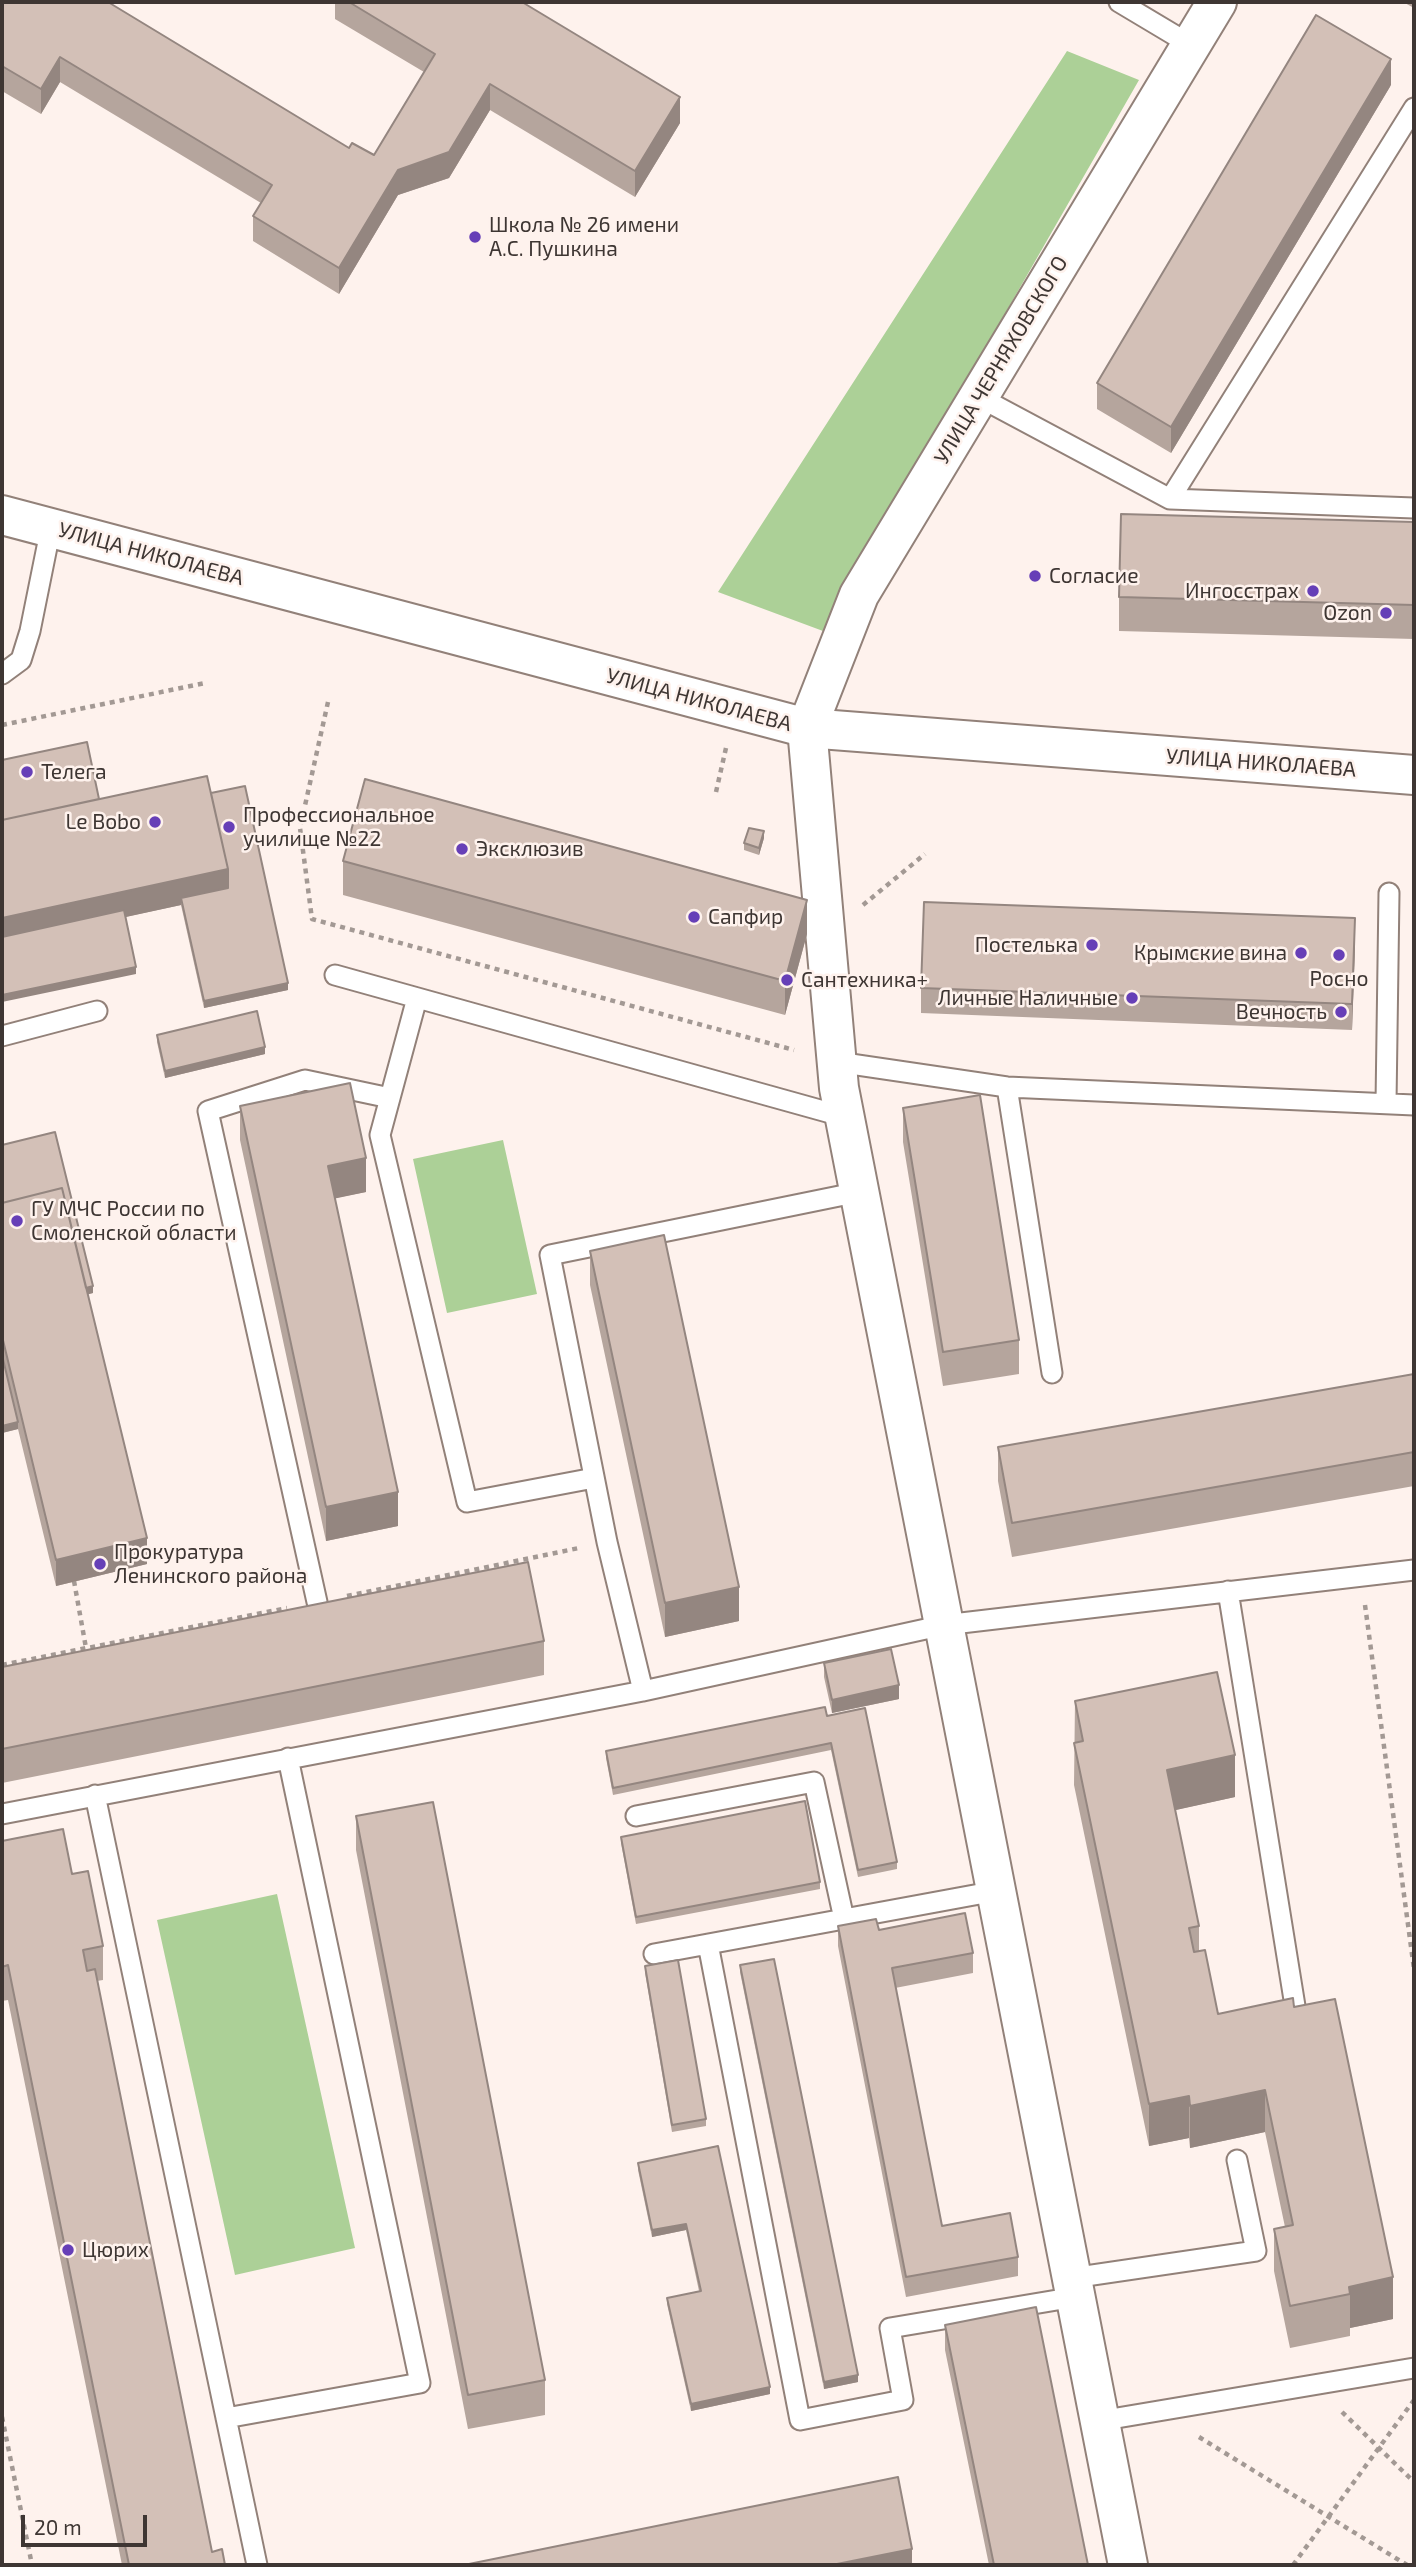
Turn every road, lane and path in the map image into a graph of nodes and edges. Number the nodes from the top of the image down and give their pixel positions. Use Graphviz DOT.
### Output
graph roads {
  1 [pos="1119,2"];
  2 [pos="1217,2"];
  3 [pos="1191,45"];
  4 [pos="1414,108"];
  5 [pos="979,397"];
  6 [pos="1170,499"];
  7 [pos="1414,508"];
  8 [pos="2,515"];
  9 [pos="51,527"];
  10 [pos="2,674"];
  11 [pos="205,683"];
  12 [pos="328,702"];
  13 [pos="2,725"];
  14 [pos="807,728"];
  15 [pos="1414,775"];
  16 [pos="925,854"];
  17 [pos="1389,893"];
  18 [pos="826,935"];
  19 [pos="335,975"];
  20 [pos="417,998"];
  21 [pos="97,1011"];
  22 [pos="2,1036"];
  23 [pos="837,1062"];
  24 [pos="1007,1087"];
  25 [pos="390,1098"];
  26 [pos="1386,1103"];
  27 [pos="1414,1105"];
  28 [pos="845,1117"];
  29 [pos="859,1192"];
  30 [pos="1052,1373"];
  31 [pos="594,1478"];
  32 [pos="1414,1570"];
  33 [pos="1361,1576"];
  34 [pos="74,1581"];
  35 [pos="1228,1591"];
  36 [pos="317,1602"];
  37 [pos="944,1625"];
  38 [pos="86,1648"];
  39 [pos="643,1691"];
  40 [pos="288,1759"];
  41 [pos="95,1795"];
  42 [pos="2,1814"];
  43 [pos="636,1815"];
  44 [pos="996,1891"];
  45 [pos="844,1919"];
  46 [pos="708,1944"];
  47 [pos="654,1954"];
  48 [pos="1414,1969"];
  49 [pos="1295,2006"];
  50 [pos="1237,2160"];
  51 [pos="1073,2287"];
  52 [pos="1414,2368"];
  53 [pos="1313,2385"];
  54 [pos="1414,2400"];
  55 [pos="1157,2411"];
  56 [pos="2,2417"];
  57 [pos="226,2418"];
  58 [pos="1100,2421"];
  59 [pos="1379,2448"];
  60 [pos="1414,2482"];
  61 [pos="1329,2517"];
  62 [pos="32,2565"];
  63 [pos="257,2565"];
  64 [pos="1128,2565"];
  65 [pos="1293,2565"];
  66 [pos="1407,2565"];
  1 -- 3 [label="lane"];
  2 -- 3 [label="street, УЛИЦА ЧЕРНЯХОВСКОГО"];
  3 -- 5 [label="street, УЛИЦА ЧЕРНЯХОВСКОГО"];
  4 -- 6 [label="lane"];
  5 -- 6 [label="lane"];
  5 -- 14 [label="street, УЛИЦА ЧЕРНЯХОВСКОГО"];
  6 -- 7 [label="lane"];
  8 -- 9 [label="street, УЛИЦА НИКОЛАЕВА"];
  9 -- 10 [label="lane"];
  9 -- 14 [label="street, УЛИЦА НИКОЛАЕВА"];
  11 -- 13 [label="path"];
  12 -- 23 [label="path"];
  14 -- 15 [label="street, УЛИЦА НИКОЛАЕВА"];
  14 -- 18 [label="street"];
  16 -- 18 [label="path"];
  17 -- 26 [label="lane"];
  18 -- 23 [label="street"];
  19 -- 20 [label="lane"];
  20 -- 25 [label="lane"];
  20 -- 28 [label="lane"];
  21 -- 22 [label="lane"];
  23 -- 24 [label="lane"];
  23 -- 28 [label="street"];
  24 -- 26 [label="lane"];
  24 -- 30 [label="lane"];
  25 -- 31 [label="lane"];
  25 -- 36 [label="lane"];
  26 -- 27 [label="lane"];
  28 -- 29 [label="street"];
  29 -- 31 [label="lane"];
  29 -- 37 [label="street"];
  31 -- 39 [label="lane"];
  32 -- 33 [label="lane"];
  33 -- 35 [label="lane"];
  33 -- 48 [label="path"];
  34 -- 38 [label="path"];
  35 -- 37 [label="lane"];
  35 -- 49 [label="lane"];
  37 -- 39 [label="lane"];
  37 -- 44 [label="street"];
  39 -- 40 [label="lane"];
  40 -- 41 [label="lane"];
  40 -- 57 [label="lane"];
  41 -- 42 [label="lane"];
  41 -- 57 [label="lane"];
  43 -- 45 [label="lane"];
  44 -- 45 [label="lane"];
  44 -- 51 [label="street"];
  45 -- 46 [label="lane"];
  46 -- 47 [label="lane"];
  46 -- 51 [label="lane"];
  50 -- 51 [label="lane"];
  51 -- 58 [label="street"];
  52 -- 53 [label="lane"];
  53 -- 55 [label="lane"];
  53 -- 59 [label="path"];
  54 -- 59 [label="path"];
  55 -- 58 [label="lane"];
  55 -- 61 [label="path"];
  56 -- 62 [label="path"];
  57 -- 63 [label="lane"];
  58 -- 64 [label="street"];
  59 -- 60 [label="path"];
  59 -- 61 [label="path"];
  61 -- 65 [label="path"];
  61 -- 66 [label="path"];
}
